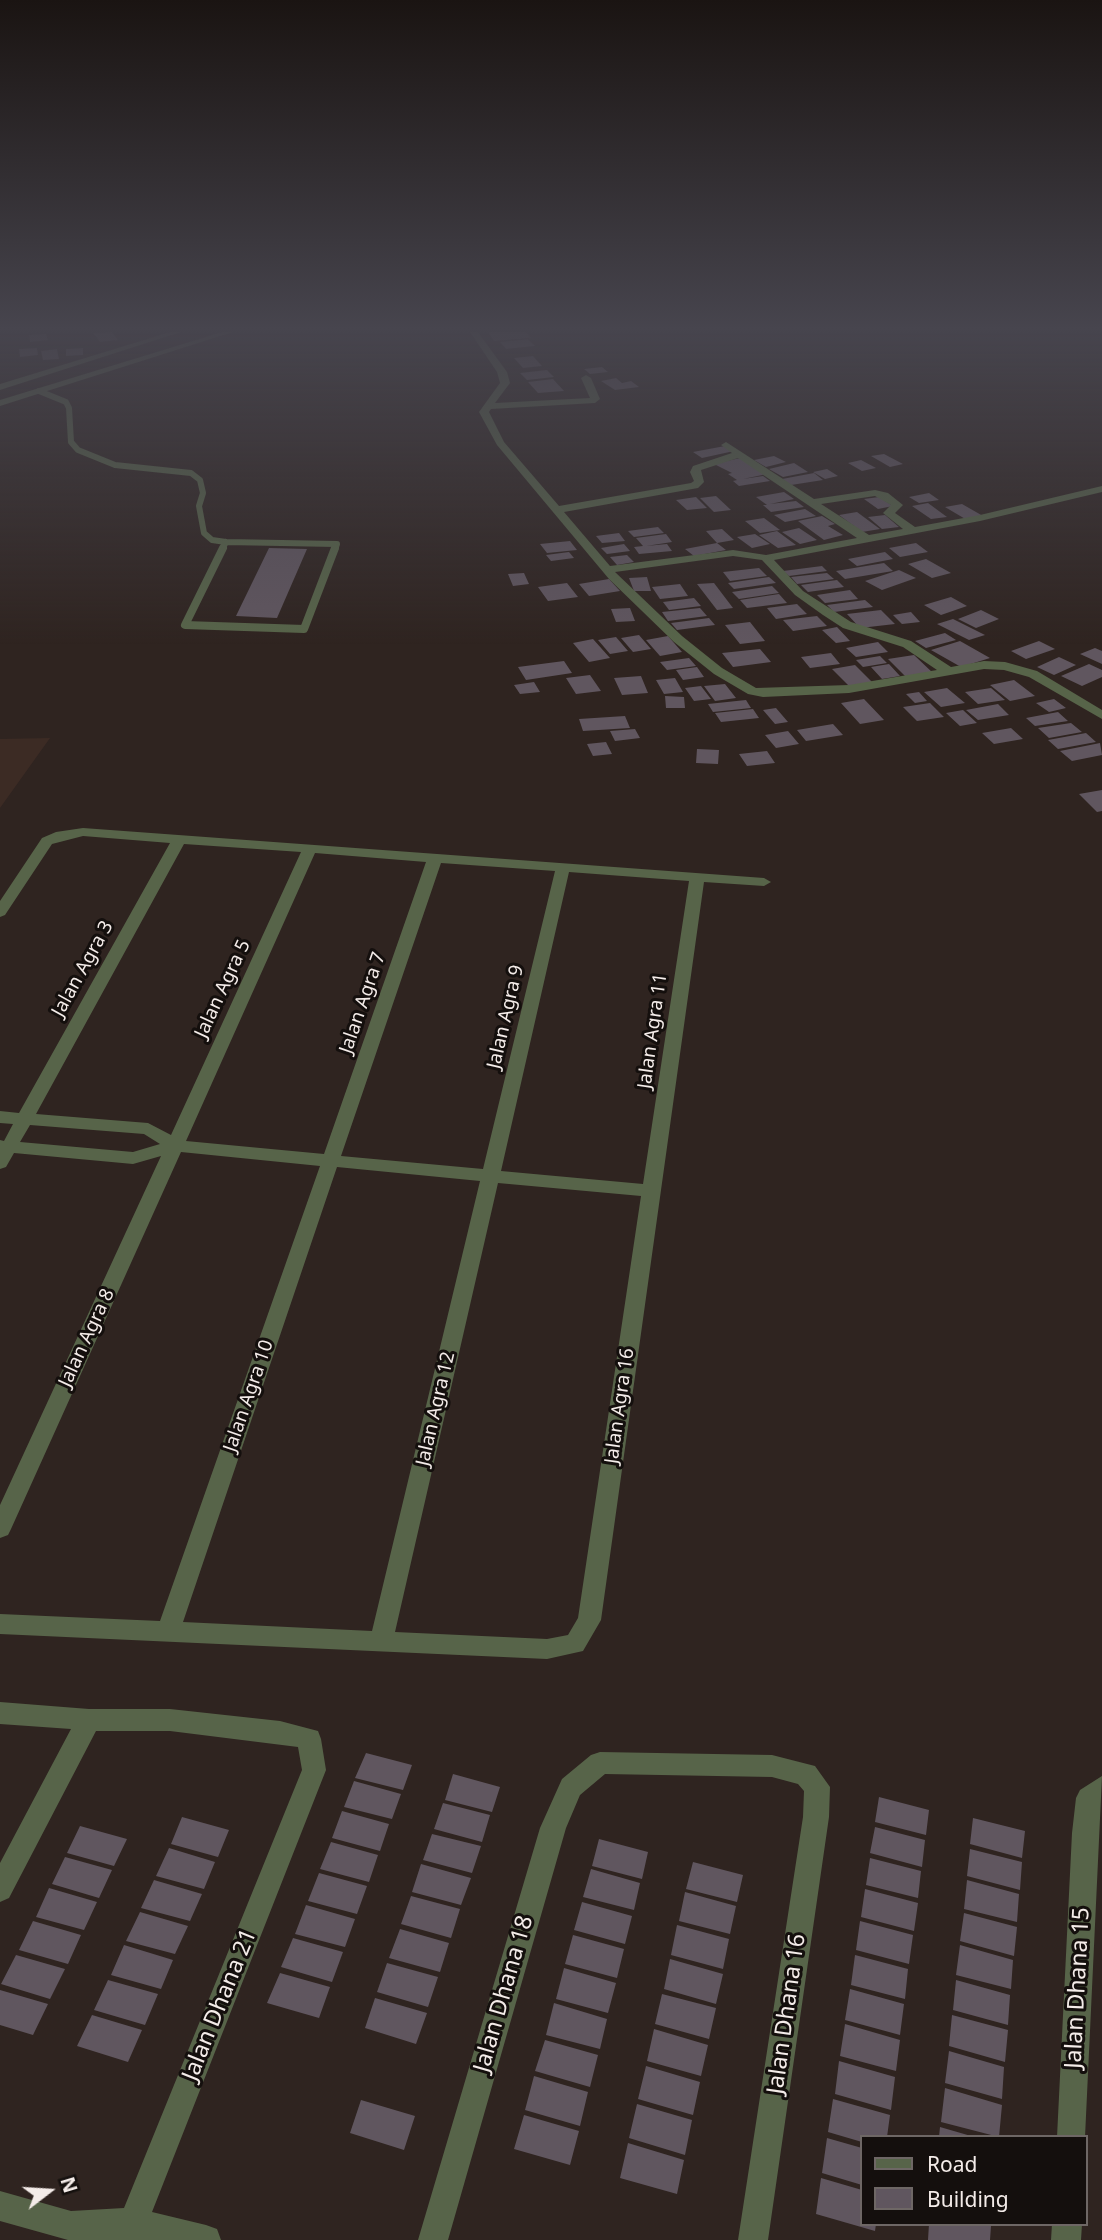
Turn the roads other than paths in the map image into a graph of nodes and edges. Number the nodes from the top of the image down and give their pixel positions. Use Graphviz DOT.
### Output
graph roads {
  1 [pos="71,437"];
  2 [pos="497,437"];
  3 [pos="726,445"];
  4 [pos="740,454"];
  5 [pos="1102,489"];
  6 [pos="812,502"];
  7 [pos="556,510"];
  8 [pos="912,530"];
  9 [pos="867,538"];
  10 [pos="226,542"];
  11 [pos="766,558"];
  12 [pos="607,570"];
  13 [pos="948,671"];
  14 [pos="1102,715"];
  15 [pos="179,840"];
  16 [pos="310,849"];
  17 [pos="435,858"];
  18 [pos="563,868"];
  19 [pos="697,877"];
  20 [pos="764,883"];
  21 [pos="0,912"];
  22 [pos="0,1117"];
  23 [pos="24,1119"];
  24 [pos="5,1146"];
  25 [pos="175,1146"];
  26 [pos="331,1161"];
  27 [pos="0,1163"];
  28 [pos="490,1176"];
  29 [pos="650,1191"];
  30 [pos="0,1529"];
  31 [pos="0,1624"];
  32 [pos="168,1632"];
  33 [pos="381,1642"];
  34 [pos="0,1713"];
  35 [pos="89,1720"];
  36 [pos="600,1763"];
  37 [pos="1095,1793"];
  38 [pos="0,1889"];
  39 [pos="1071,2135"];
  40 [pos="0,2207"];
  41 [pos="130,2231"];
  42 [pos="75,2233"];
  43 [pos="206,2240"];
  44 [pos="433,2240"];
  45 [pos="754,2240"];
  1 -- 10 [label="lane"];
  2 -- 7 [label="street"];
  3 -- 4 [label="street"];
  4 -- 6 [label="street"];
  4 -- 7 [label="street"];
  5 -- 8 [label="street"];
  6 -- 8 [label="street"];
  6 -- 9 [label="street"];
  7 -- 12 [label="street"];
  8 -- 9 [label="street"];
  9 -- 11 [label="street"];
  10 -- 10 [label="lane"];
  11 -- 12 [label="street"];
  11 -- 13 [label="street"];
  12 -- 13 [label="street"];
  13 -- 14 [label="street"];
  15 -- 16 [label="street"];
  15 -- 21 [label="street"];
  15 -- 23 [label="street, Jalan Agra 3"];
  16 -- 17 [label="street"];
  16 -- 25 [label="street, Jalan Agra 5"];
  17 -- 18 [label="street"];
  17 -- 26 [label="street, Jalan Agra 7"];
  18 -- 19 [label="street"];
  18 -- 28 [label="street, Jalan Agra 9"];
  19 -- 20 [label="street"];
  19 -- 29 [label="street, Jalan Agra 11"];
  22 -- 23 [label="street"];
  23 -- 24 [label="street, Jalan Agra 3"];
  23 -- 25 [label="street"];
  24 -- 25 [label="street"];
  24 -- 27 [label="street, Jalan Agra 3"];
  25 -- 26 [label="street"];
  25 -- 30 [label="street, Jalan Agra 8"];
  26 -- 28 [label="street"];
  26 -- 32 [label="street, Jalan Agra 10"];
  28 -- 29 [label="street"];
  28 -- 33 [label="street, Jalan Agra 12"];
  29 -- 33 [label="street, Jalan Agra 16"];
  31 -- 32 [label="street"];
  32 -- 33 [label="street"];
  34 -- 35 [label="street"];
  35 -- 38 [label="street"];
  35 -- 41 [label="street, Jalan Dhana 21"];
  36 -- 44 [label="street, Jalan Dhana 18"];
  36 -- 45 [label="street, Jalan Dhana 16"];
  37 -- 39 [label="street, Jalan Dhana 15"];
  40 -- 42 [label="street"];
  41 -- 42 [label="street"];
  41 -- 43 [label="street"];
}
